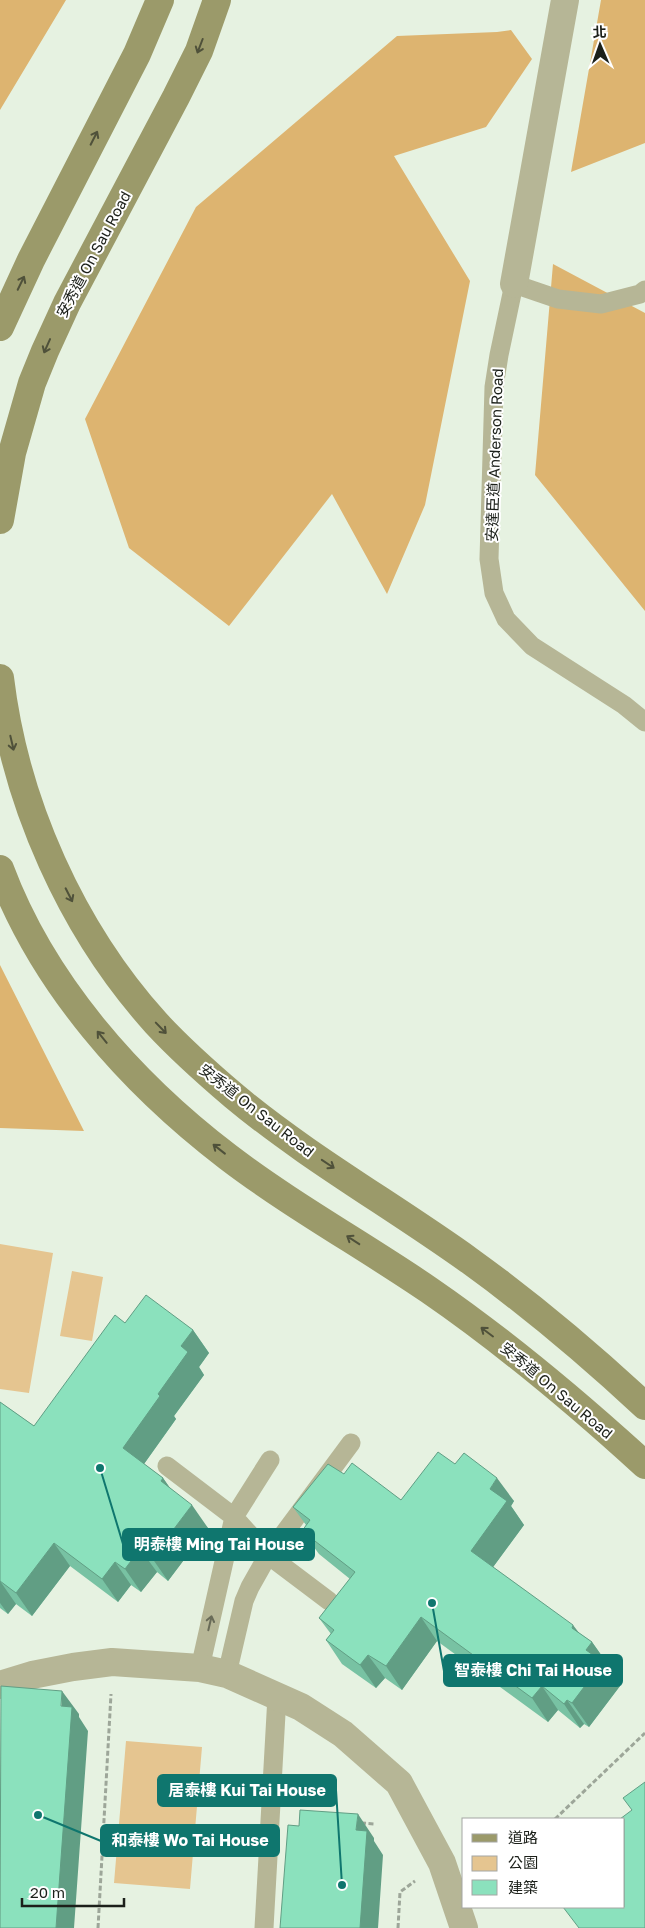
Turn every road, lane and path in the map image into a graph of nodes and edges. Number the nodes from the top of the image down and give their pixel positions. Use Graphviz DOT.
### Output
graph roads {
  1 [pos="160,0"];
  2 [pos="217,0"];
  3 [pos="565,0"];
  4 [pos="514,284"];
  5 [pos="645,290"];
  6 [pos="0,327"];
  7 [pos="0,520"];
  8 [pos="0,678"];
  9 [pos="645,722"];
  10 [pos="0,869"];
  11 [pos="645,1406"];
  12 [pos="351,1443"];
  13 [pos="270,1460"];
  14 [pos="645,1465"];
  15 [pos="167,1466"];
  16 [pos="234,1517"];
  17 [pos="268,1555"];
  18 [pos="329,1601"];
  19 [pos="200,1668"];
  20 [pos="227,1674"];
  21 [pos="0,1685"];
  22 [pos="111,1694"];
  23 [pos="276,1696"];
  24 [pos="645,1733"];
  25 [pos="556,1818"];
  26 [pos="357,1823"];
  27 [pos="375,1824"];
  28 [pos="415,1881"];
  29 [pos="98,1928"];
  30 [pos="264,1928"];
  31 [pos="398,1928"];
  32 [pos="464,1928"];
  6 -- 1 [label="main road, one-way"];
  2 -- 7 [label="main road, 安秀道 On Sau Road, one-way"];
  3 -- 4 [label="street, 安達臣道 Anderson Road"];
  4 -- 5 [label="lane"];
  4 -- 9 [label="lane, 安達臣道 Anderson Road"];
  8 -- 11 [label="main road, 安秀道 On Sau Road, one-way"];
  14 -- 10 [label="main road, 安秀道 On Sau Road, one-way"];
  12 -- 17 [label="lane"];
  13 -- 16 [label="lane"];
  15 -- 16 [label="lane"];
  16 -- 17 [label="lane"];
  19 -- 16 [label="lane, one-way"];
  17 -- 18 [label="lane"];
  17 -- 20 [label="lane"];
  19 -- 20 [label="street"];
  19 -- 21 [label="street"];
  20 -- 23 [label="street"];
  22 -- 29 [label="path"];
  23 -- 30 [label="lane"];
  23 -- 32 [label="street"];
  24 -- 25 [label="path"];
  26 -- 27 [label="path"];
  28 -- 31 [label="path"];
}
